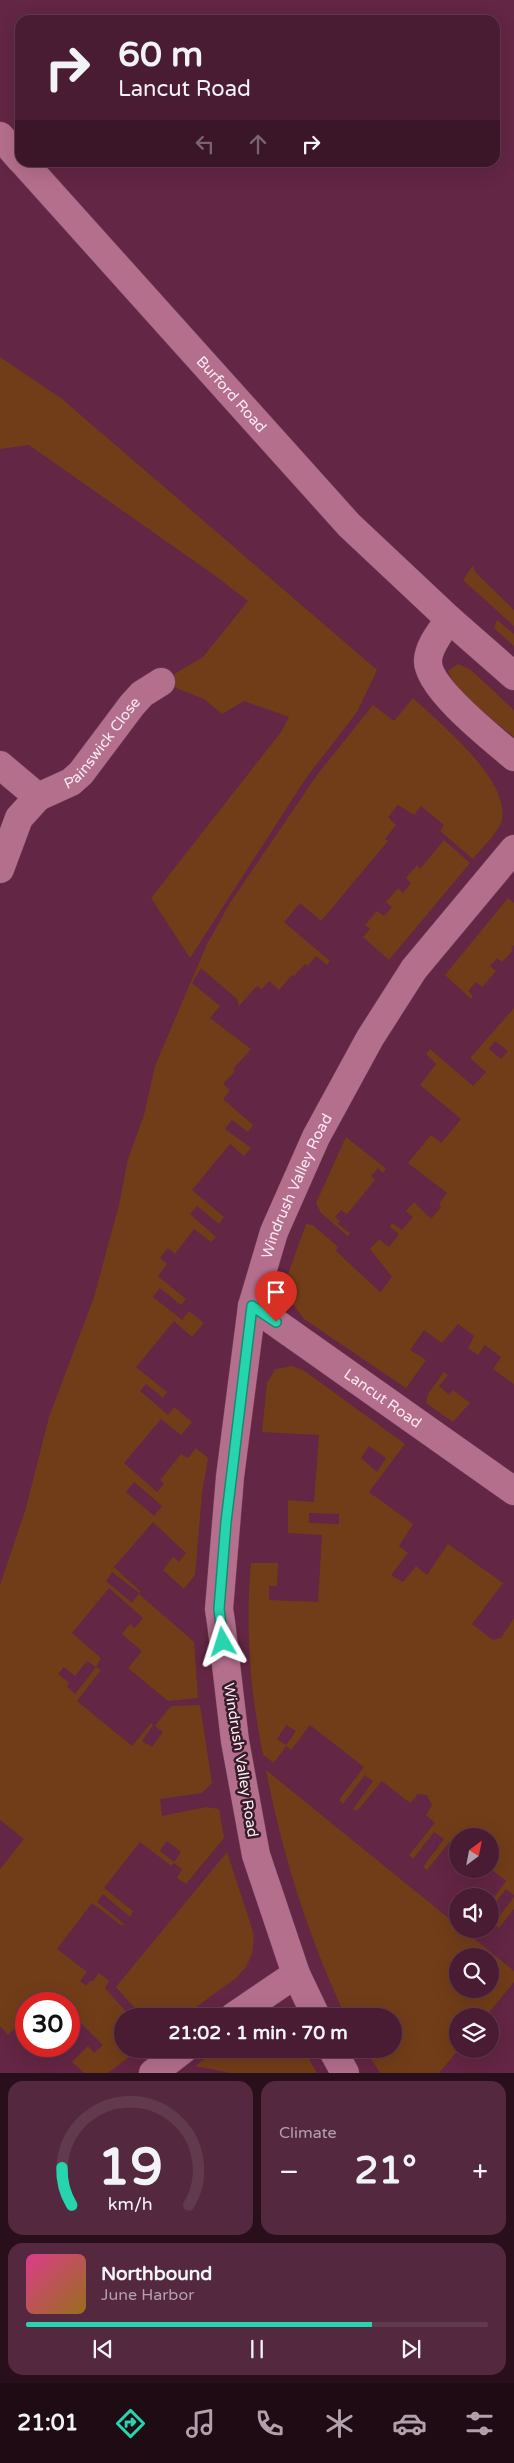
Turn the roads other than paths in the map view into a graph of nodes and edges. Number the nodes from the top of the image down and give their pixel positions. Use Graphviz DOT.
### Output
graph roads {
  1 [pos="0,136"];
  2 [pos="15,153"];
  3 [pos="28,167"];
  4 [pos="449,619"];
  5 [pos="514,676"];
  6 [pos="161,682"];
  7 [pos="514,757"];
  8 [pos="0,765"];
  9 [pos="38,797"];
  10 [pos="514,849"];
  11 [pos="0,869"];
  12 [pos="252,1306"];
  13 [pos="514,1491"];
  14 [pos="296,1974"];
  15 [pos="246,2008"];
  16 [pos="312,2008"];
  17 [pos="172,2058"];
  18 [pos="337,2058"];
  19 [pos="153,2073"];
  20 [pos="345,2073"];
  1 -- 2 [label="street"];
  3 -- 4 [label="street, Burford Road"];
  4 -- 5 [label="street, Burford Road"];
  4 -- 7 [label="street"];
  6 -- 9 [label="street, Painswick Close"];
  8 -- 9 [label="street"];
  9 -- 11 [label="street, Painswick Close"];
  10 -- 12 [label="street, Windrush Valley Road"];
  12 -- 13 [label="street, Lancut Road"];
  12 -- 14 [label="street, Windrush Valley Road"];
  14 -- 15 [label="street"];
  14 -- 16 [label="street, Windrush Valley Road"];
  17 -- 19 [label="street"];
  18 -- 20 [label="street"];
}
